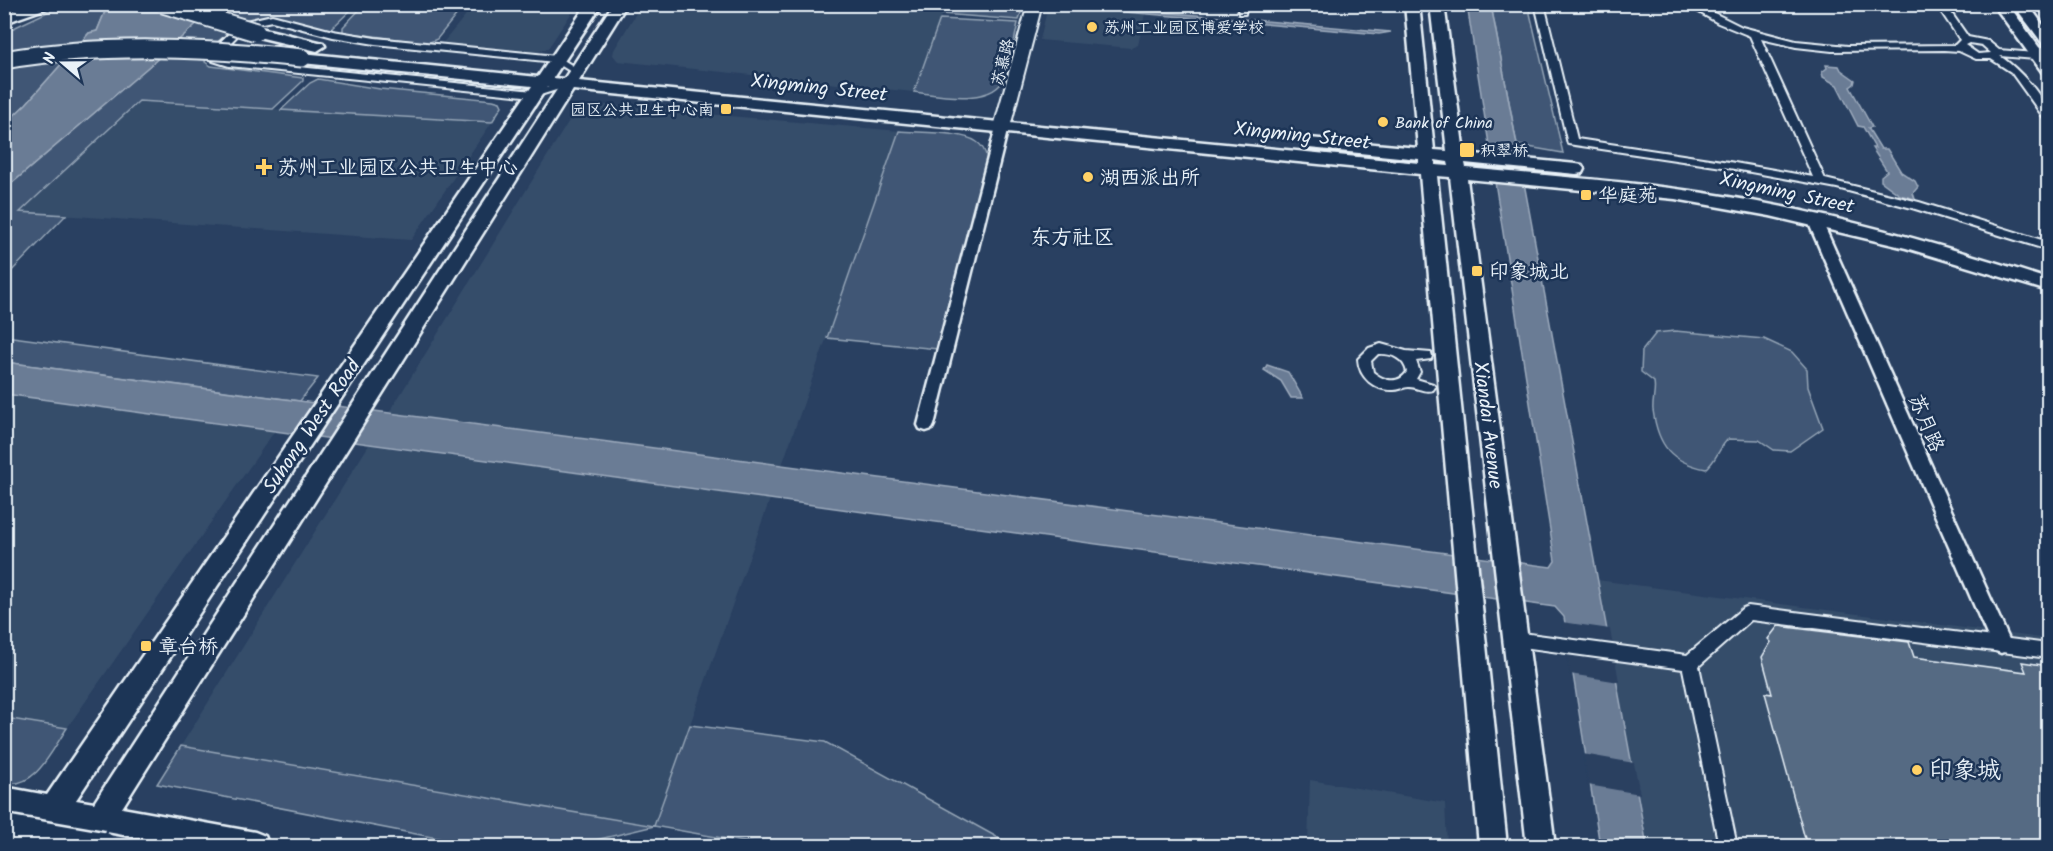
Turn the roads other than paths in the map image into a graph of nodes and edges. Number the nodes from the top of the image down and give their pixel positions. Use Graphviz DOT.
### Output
graph roads {
  1 [pos="25,4"];
  2 [pos="36,4"];
  3 [pos="45,4"];
  4 [pos="163,4"];
  5 [pos="201,4"];
  6 [pos="595,4"];
  7 [pos="620,4"];
  8 [pos="1035,4"];
  9 [pos="1412,4"];
  10 [pos="1437,4"];
  11 [pos="1539,4"];
  12 [pos="1689,4"];
  13 [pos="1940,4"];
  14 [pos="2000,4"];
  15 [pos="2020,4"];
  16 [pos="6,12"];
  17 [pos="256,32"];
  18 [pos="1753,32"];
  19 [pos="2049,41"];
  20 [pos="1963,44"];
  21 [pos="317,46"];
  22 [pos="1994,52"];
  23 [pos="2043,54"];
  24 [pos="302,58"];
  25 [pos="4,60"];
  26 [pos="2049,70"];
  27 [pos="545,76"];
  28 [pos="572,78"];
  29 [pos="2049,116"];
  30 [pos="1004,121"];
  31 [pos="1426,162"];
  32 [pos="1456,165"];
  33 [pos="1530,172"];
  34 [pos="1821,182"];
  35 [pos="1814,219"];
  36 [pos="2049,246"];
  37 [pos="2049,271"];
  38 [pos="2049,285"];
  39 [pos="1404,356"];
  40 [pos="1426,356"];
  41 [pos="1407,382"];
  42 [pos="1428,387"];
  43 [pos="926,425"];
  44 [pos="1515,639"];
  45 [pos="2001,644"];
  46 [pos="2049,651"];
  47 [pos="1690,663"];
  48 [pos="4,800"];
  49 [pos="54,810"];
  50 [pos="4,829"];
  51 [pos="102,833"];
  52 [pos="28,846"];
  53 [pos="82,846"];
  54 [pos="255,846"];
  55 [pos="1493,846"];
  56 [pos="1541,846"];
  57 [pos="1728,846"];
  1 -- 16 [label="highway"];
  2 -- 16 [label="main road"];
  3 -- 16 [label="highway"];
  4 -- 17 [label="highway, bridge"];
  5 -- 17 [label="highway, bridge"];
  6 -- 27 [label="main road, Suhong West Road"];
  7 -- 28 [label="main road, Suhong West Road"];
  8 -- 30 [label="main road, 苏慕路"];
  9 -- 31 [label="main road, Xiandai Avenue"];
  10 -- 32 [label="main road, Xiandai Avenue"];
  11 -- 34 [label="street"];
  12 -- 18 [label="street"];
  13 -- 20 [label="street"];
  14 -- 23 [label="main road"];
  15 -- 19 [label="main road"];
  17 -- 21 [label="highway"];
  18 -- 20 [label="street"];
  18 -- 34 [label="street"];
  20 -- 22 [label="street"];
  20 -- 22 [label="street"];
  21 -- 27 [label="main road"];
  22 -- 23 [label="street"];
  22 -- 29 [label="street"];
  23 -- 26 [label="main road"];
  24 -- 25 [label="highway, bridge"];
  24 -- 27 [label="main road"];
  27 -- 27 [label="street"];
  27 -- 28 [label="main road, Xingming Street"];
  27 -- 28 [label="street"];
  27 -- 49 [label="main road, Suhong West Road"];
  28 -- 30 [label="main road, Xingming Street"];
  28 -- 51 [label="main road, Suhong West Road"];
  30 -- 31 [label="main road, Xingming Street"];
  30 -- 43 [label="street"];
  31 -- 32 [label="main road, Xingming Street"];
  31 -- 55 [label="main road, Xiandai Avenue"];
  32 -- 33 [label="main road, Xingming Street"];
  32 -- 44 [label="main road, Xiandai Avenue"];
  33 -- 35 [label="main road, Xingming Street"];
  33 -- 37 [label="main road, Xingming Street"];
  34 -- 36 [label="street"];
  35 -- 38 [label="main road, Xingming Street"];
  35 -- 45 [label="street, 苏月路"];
  39 -- 40 [label="street"];
  39 -- 41 [label="street"];
  39 -- 41 [label="street"];
  41 -- 42 [label="street"];
  44 -- 47 [label="street"];
  44 -- 56 [label="main road, Xiandai Avenue"];
  45 -- 46 [label="street"];
  45 -- 47 [label="street"];
  47 -- 57 [label="street"];
  48 -- 49 [label="main road"];
  49 -- 51 [label="main road"];
  49 -- 52 [label="main road, Suhong West Road"];
  50 -- 51 [label="highway, bridge"];
  51 -- 53 [label="main road, Suhong West Road"];
  51 -- 54 [label="main road"];
}
